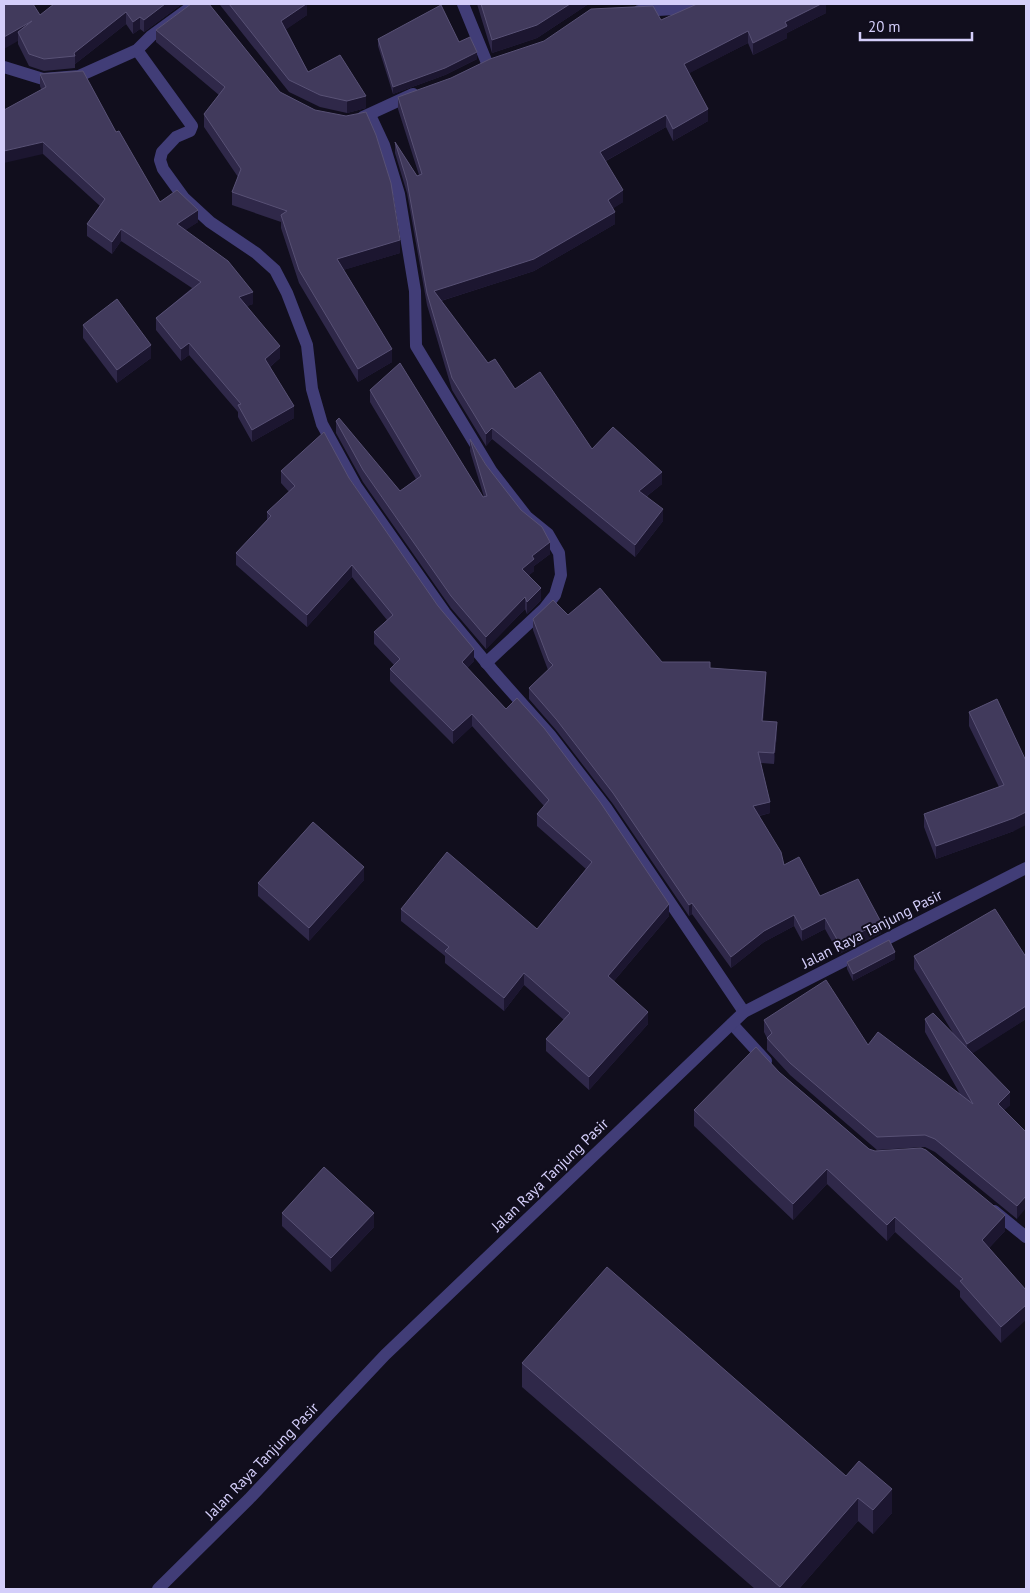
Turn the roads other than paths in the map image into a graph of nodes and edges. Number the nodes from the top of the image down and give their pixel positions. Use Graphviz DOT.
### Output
graph roads {
  1 [pos="463,4"];
  2 [pos="198,5"];
  3 [pos="694,5"];
  4 [pos="622,11"];
  5 [pos="137,50"];
  6 [pos="487,63"];
  7 [pos="4,66"];
  8 [pos="421,92"];
  9 [pos="370,115"];
  10 [pos="347,121"];
  11 [pos="486,663"];
  12 [pos="1026,868"];
  13 [pos="744,1012"];
  14 [pos="732,1024"];
  15 [pos="777,1074"];
  16 [pos="983,1202"];
  17 [pos="1026,1237"];
  18 [pos="158,1589"];
  1 -- 6 [label="street"];
  2 -- 5 [label="street"];
  3 -- 4 [label="street"];
  5 -- 7 [label="street"];
  5 -- 11 [label="street"];
  8 -- 9 [label="street"];
  9 -- 10 [label="street"];
  9 -- 11 [label="street"];
  11 -- 13 [label="street"];
  12 -- 13 [label="street, Jalan Raya Tanjung Pasir"];
  13 -- 14 [label="street, Jalan Raya Tanjung Pasir"];
  14 -- 15 [label="street"];
  14 -- 18 [label="street, Jalan Raya Tanjung Pasir"];
  16 -- 17 [label="street"];
}
